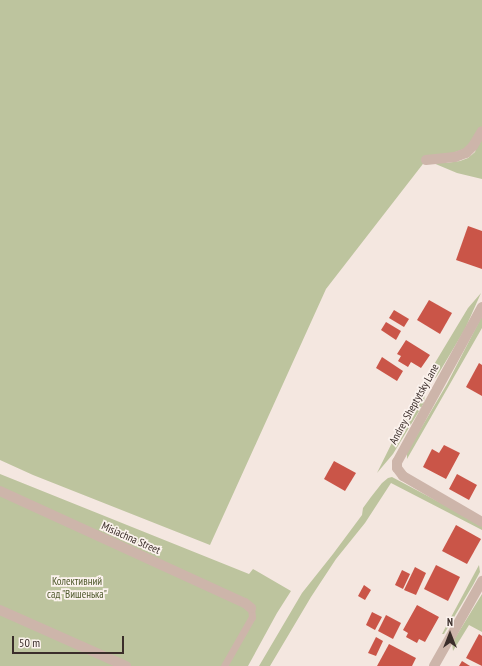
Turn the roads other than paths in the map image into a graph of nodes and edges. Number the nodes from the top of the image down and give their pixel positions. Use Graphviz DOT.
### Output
graph roads {
  1 [pos="482,131"];
  2 [pos="426,160"];
  3 [pos="482,307"];
  4 [pos="0,491"];
  5 [pos="482,522"];
  6 [pos="482,581"];
  7 [pos="251,608"];
  8 [pos="0,610"];
  9 [pos="126,666"];
  10 [pos="224,666"];
  11 [pos="434,666"];
  1 -- 2 [label="street"];
  3 -- 5 [label="street, Andrey Sheptytsky Lane"];
  4 -- 7 [label="street, Misiachna Street"];
  6 -- 11 [label="street"];
  7 -- 10 [label="lane"];
  8 -- 9 [label="street"];
}
